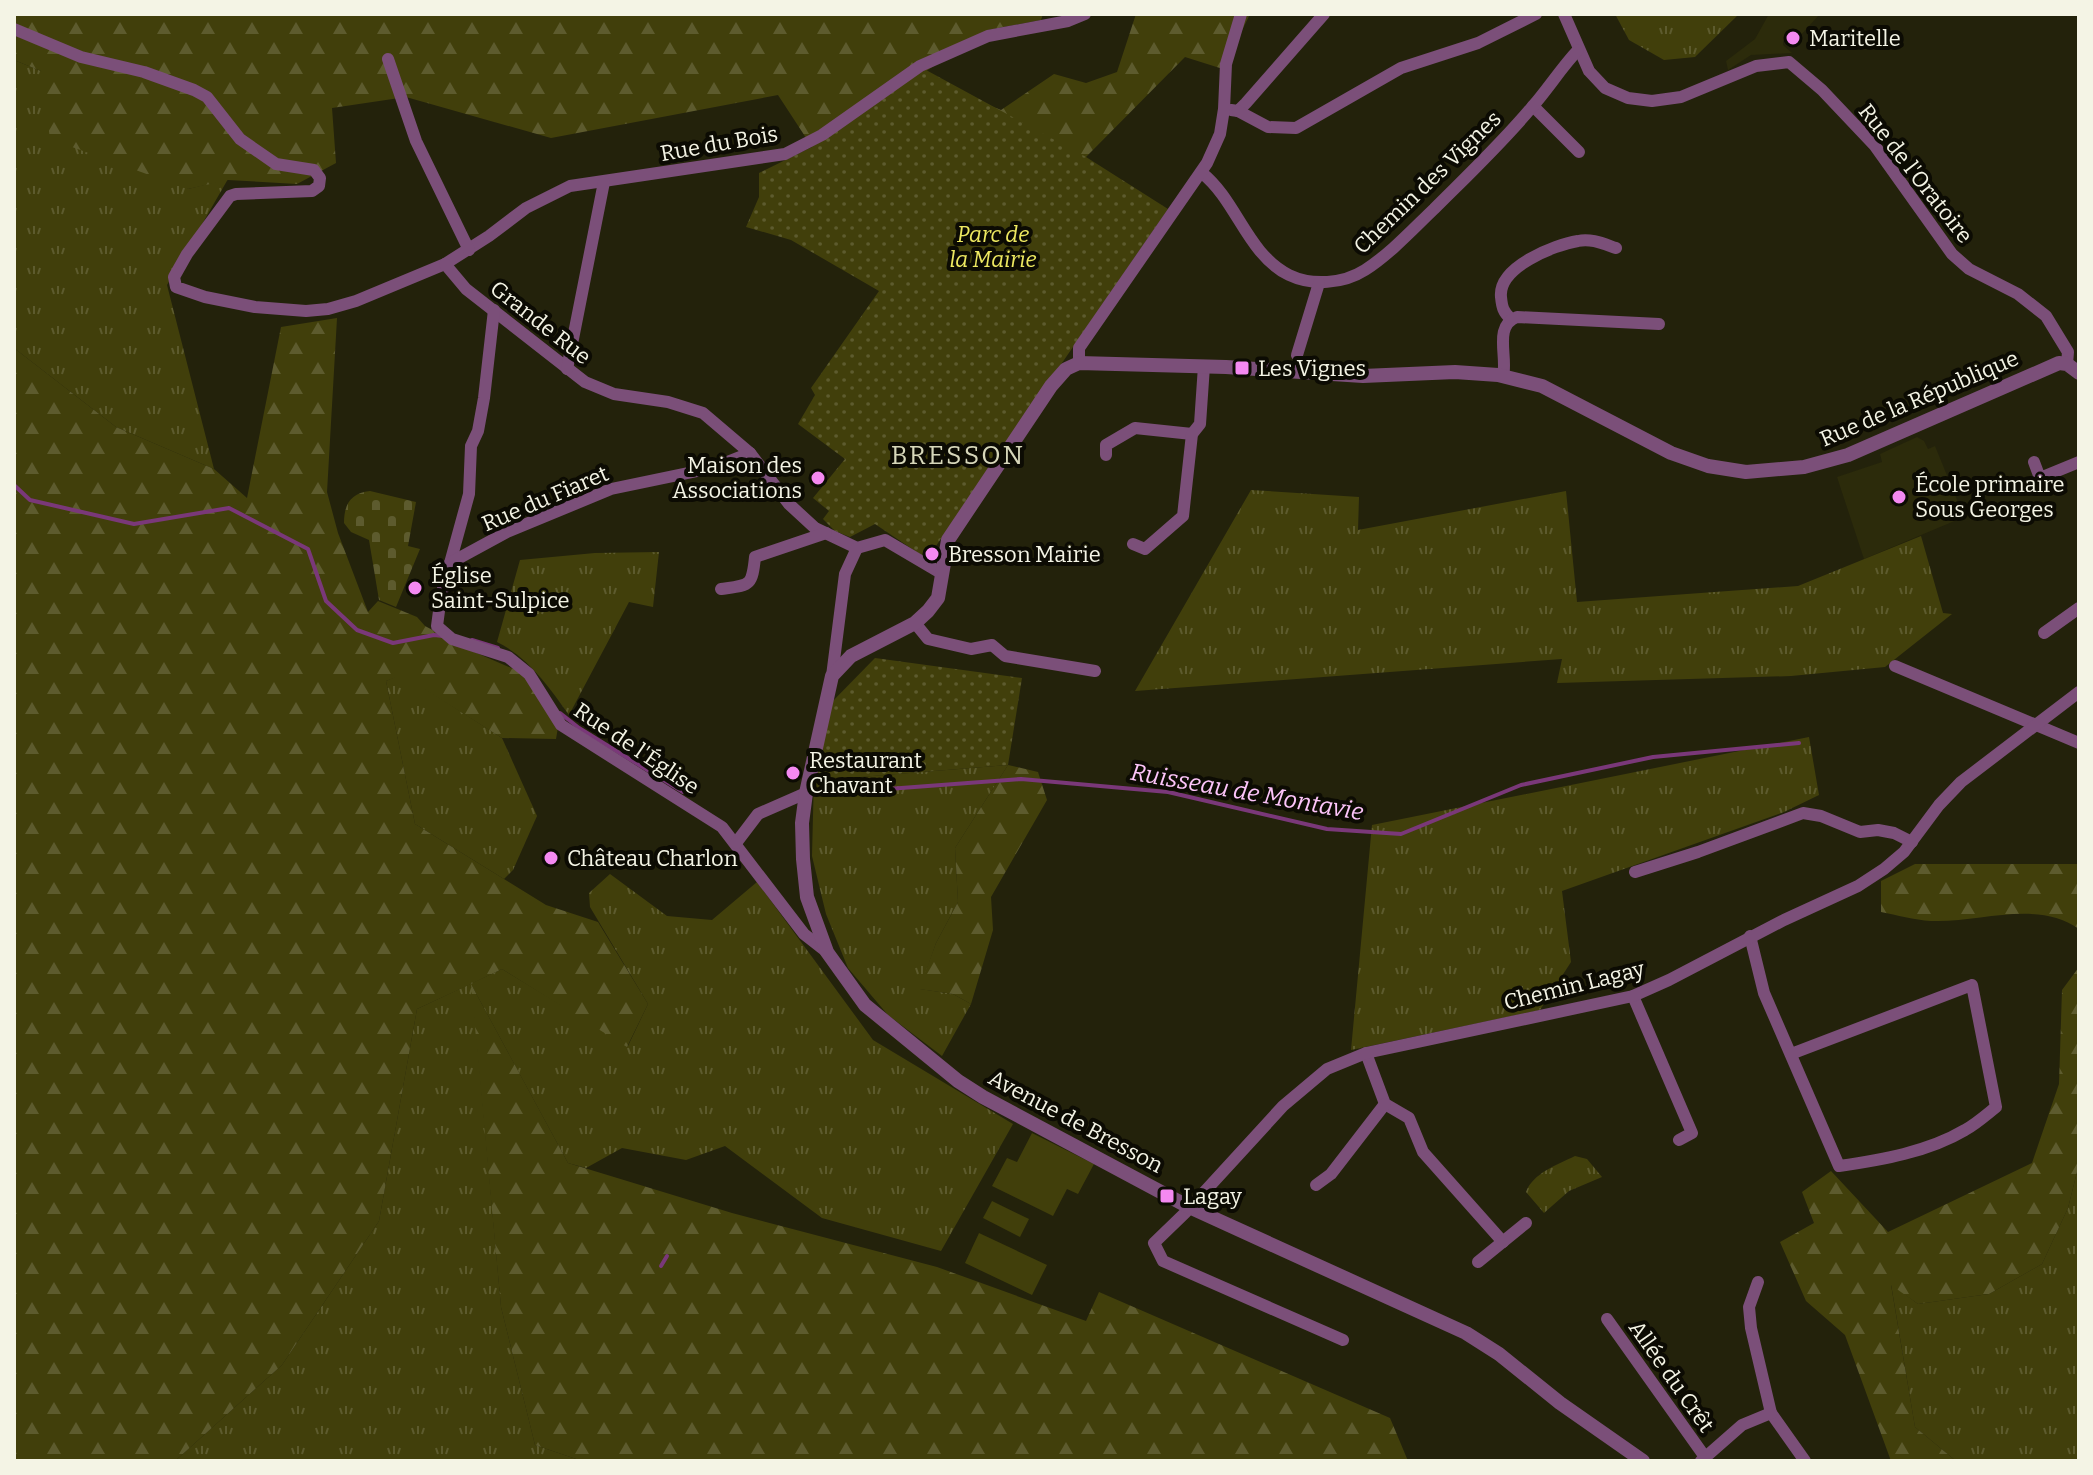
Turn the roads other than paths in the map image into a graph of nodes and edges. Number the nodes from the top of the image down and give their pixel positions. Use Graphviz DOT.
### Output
graph roads {
  1 [pos="1085,14"];
  2 [pos="1241,14"];
  3 [pos="1324,14"];
  4 [pos="1536,14"];
  5 [pos="1564,14"];
  6 [pos="14,29"];
  7 [pos="1578,50"];
  8 [pos="388,59"];
  9 [pos="1533,106"];
  10 [pos="1224,109"];
  11 [pos="1238,111"];
  12 [pos="1579,152"];
  13 [pos="1202,173"];
  14 [pos="604,182"];
  15 [pos="1616,248"];
  16 [pos="469,250"];
  17 [pos="445,264"];
  18 [pos="1319,283"];
  19 [pos="494,310"];
  20 [pos="1511,319"];
  21 [pos="1659,324"];
  22 [pos="1297,355"];
  23 [pos="1079,363"];
  24 [pos="1204,366"];
  25 [pos="2073,368"];
  26 [pos="567,369"];
  27 [pos="1503,376"];
  28 [pos="1192,434"];
  29 [pos="750,453"];
  30 [pos="1106,455"];
  31 [pos="2034,462"];
  32 [pos="2079,462"];
  33 [pos="826,533"];
  34 [pos="1133,544"];
  35 [pos="857,548"];
  36 [pos="450,563"];
  37 [pos="941,573"];
  38 [pos="721,589"];
  39 [pos="2079,608"];
  40 [pos="915,623"];
  41 [pos="2044,633"];
  42 [pos="1895,666"];
  43 [pos="1095,671"];
  44 [pos="832,676"];
  45 [pos="2079,692"];
  46 [pos="2036,725"];
  47 [pos="2079,743"];
  48 [pos="806,793"];
  49 [pos="1912,842"];
  50 [pos="736,843"];
  51 [pos="1635,872"];
  52 [pos="1750,936"];
  53 [pos="827,952"];
  54 [pos="1633,996"];
  55 [pos="1366,1053"];
  56 [pos="1791,1054"];
  57 [pos="1385,1104"];
  58 [pos="1679,1140"];
  59 [pos="1316,1185"];
  60 [pos="1189,1207"];
  61 [pos="1526,1223"];
  62 [pos="1503,1242"];
  63 [pos="1478,1262"];
  64 [pos="1758,1282"];
  65 [pos="1607,1319"];
  66 [pos="1343,1340"];
  67 [pos="1771,1413"];
  68 [pos="1703,1459"];
  69 [pos="1643,1461"];
  70 [pos="1805,1461"];
  1 -- 14 [label="street, Rue du Bois"];
  2 -- 10 [label="street"];
  3 -- 11 [label="street"];
  4 -- 11 [label="street"];
  5 -- 7 [label="street, Rue de l'Oratoire"];
  6 -- 17 [label="street, Rue du Bois"];
  7 -- 9 [label="street, Chemin des Vignes"];
  7 -- 25 [label="street, Rue de l'Oratoire"];
  8 -- 16 [label="street"];
  9 -- 12 [label="street, Chemin des Vignes"];
  9 -- 18 [label="street, Chemin des Vignes"];
  10 -- 11 [label="street"];
  10 -- 13 [label="street"];
  13 -- 18 [label="street"];
  13 -- 23 [label="street"];
  14 -- 16 [label="street, Rue du Bois"];
  14 -- 26 [label="street"];
  15 -- 20 [label="street"];
  16 -- 17 [label="street, Rue du Bois"];
  17 -- 19 [label="street, Grande Rue"];
  18 -- 22 [label="street"];
  19 -- 26 [label="street, Grande Rue"];
  19 -- 36 [label="street, Rue de l'Église"];
  20 -- 21 [label="street"];
  20 -- 27 [label="street"];
  23 -- 24 [label="street, Rue de la République"];
  23 -- 37 [label="street"];
  24 -- 27 [label="street, Rue de la République"];
  24 -- 28 [label="street"];
  25 -- 27 [label="street, Rue de la République"];
  26 -- 29 [label="street, Grande Rue"];
  28 -- 30 [label="street"];
  28 -- 34 [label="street"];
  29 -- 33 [label="street, Grande Rue"];
  29 -- 36 [label="street, Rue du Fiaret"];
  31 -- 32 [label="street"];
  33 -- 35 [label="street, Grande Rue"];
  33 -- 38 [label="street"];
  35 -- 37 [label="street, Grande Rue"];
  35 -- 44 [label="street"];
  36 -- 50 [label="street, Rue de l'Église"];
  37 -- 40 [label="street"];
  39 -- 41 [label="street"];
  40 -- 43 [label="street"];
  40 -- 44 [label="street"];
  42 -- 46 [label="street"];
  44 -- 48 [label="street, Avenue de Bresson"];
  45 -- 46 [label="street, Chemin Lagay"];
  46 -- 47 [label="street"];
  46 -- 49 [label="street, Chemin Lagay"];
  48 -- 50 [label="street"];
  48 -- 53 [label="street, Avenue de Bresson"];
  49 -- 51 [label="street"];
  49 -- 52 [label="street, Chemin Lagay"];
  50 -- 53 [label="street, Rue de l'Église"];
  52 -- 54 [label="street, Chemin Lagay"];
  52 -- 56 [label="street"];
  53 -- 60 [label="street, Avenue de Bresson"];
  54 -- 55 [label="street, Chemin Lagay"];
  54 -- 58 [label="street"];
  55 -- 57 [label="street"];
  55 -- 60 [label="street, Chemin Lagay"];
  56 -- 56 [label="street"];
  57 -- 59 [label="street"];
  57 -- 62 [label="street"];
  60 -- 66 [label="street, Chemin Lagay"];
  60 -- 69 [label="street, Avenue de Bresson"];
  61 -- 62 [label="street"];
  62 -- 63 [label="street"];
  64 -- 67 [label="street"];
  65 -- 68 [label="street, Allée du Crêt"];
  67 -- 68 [label="street"];
  67 -- 70 [label="street"];
}
